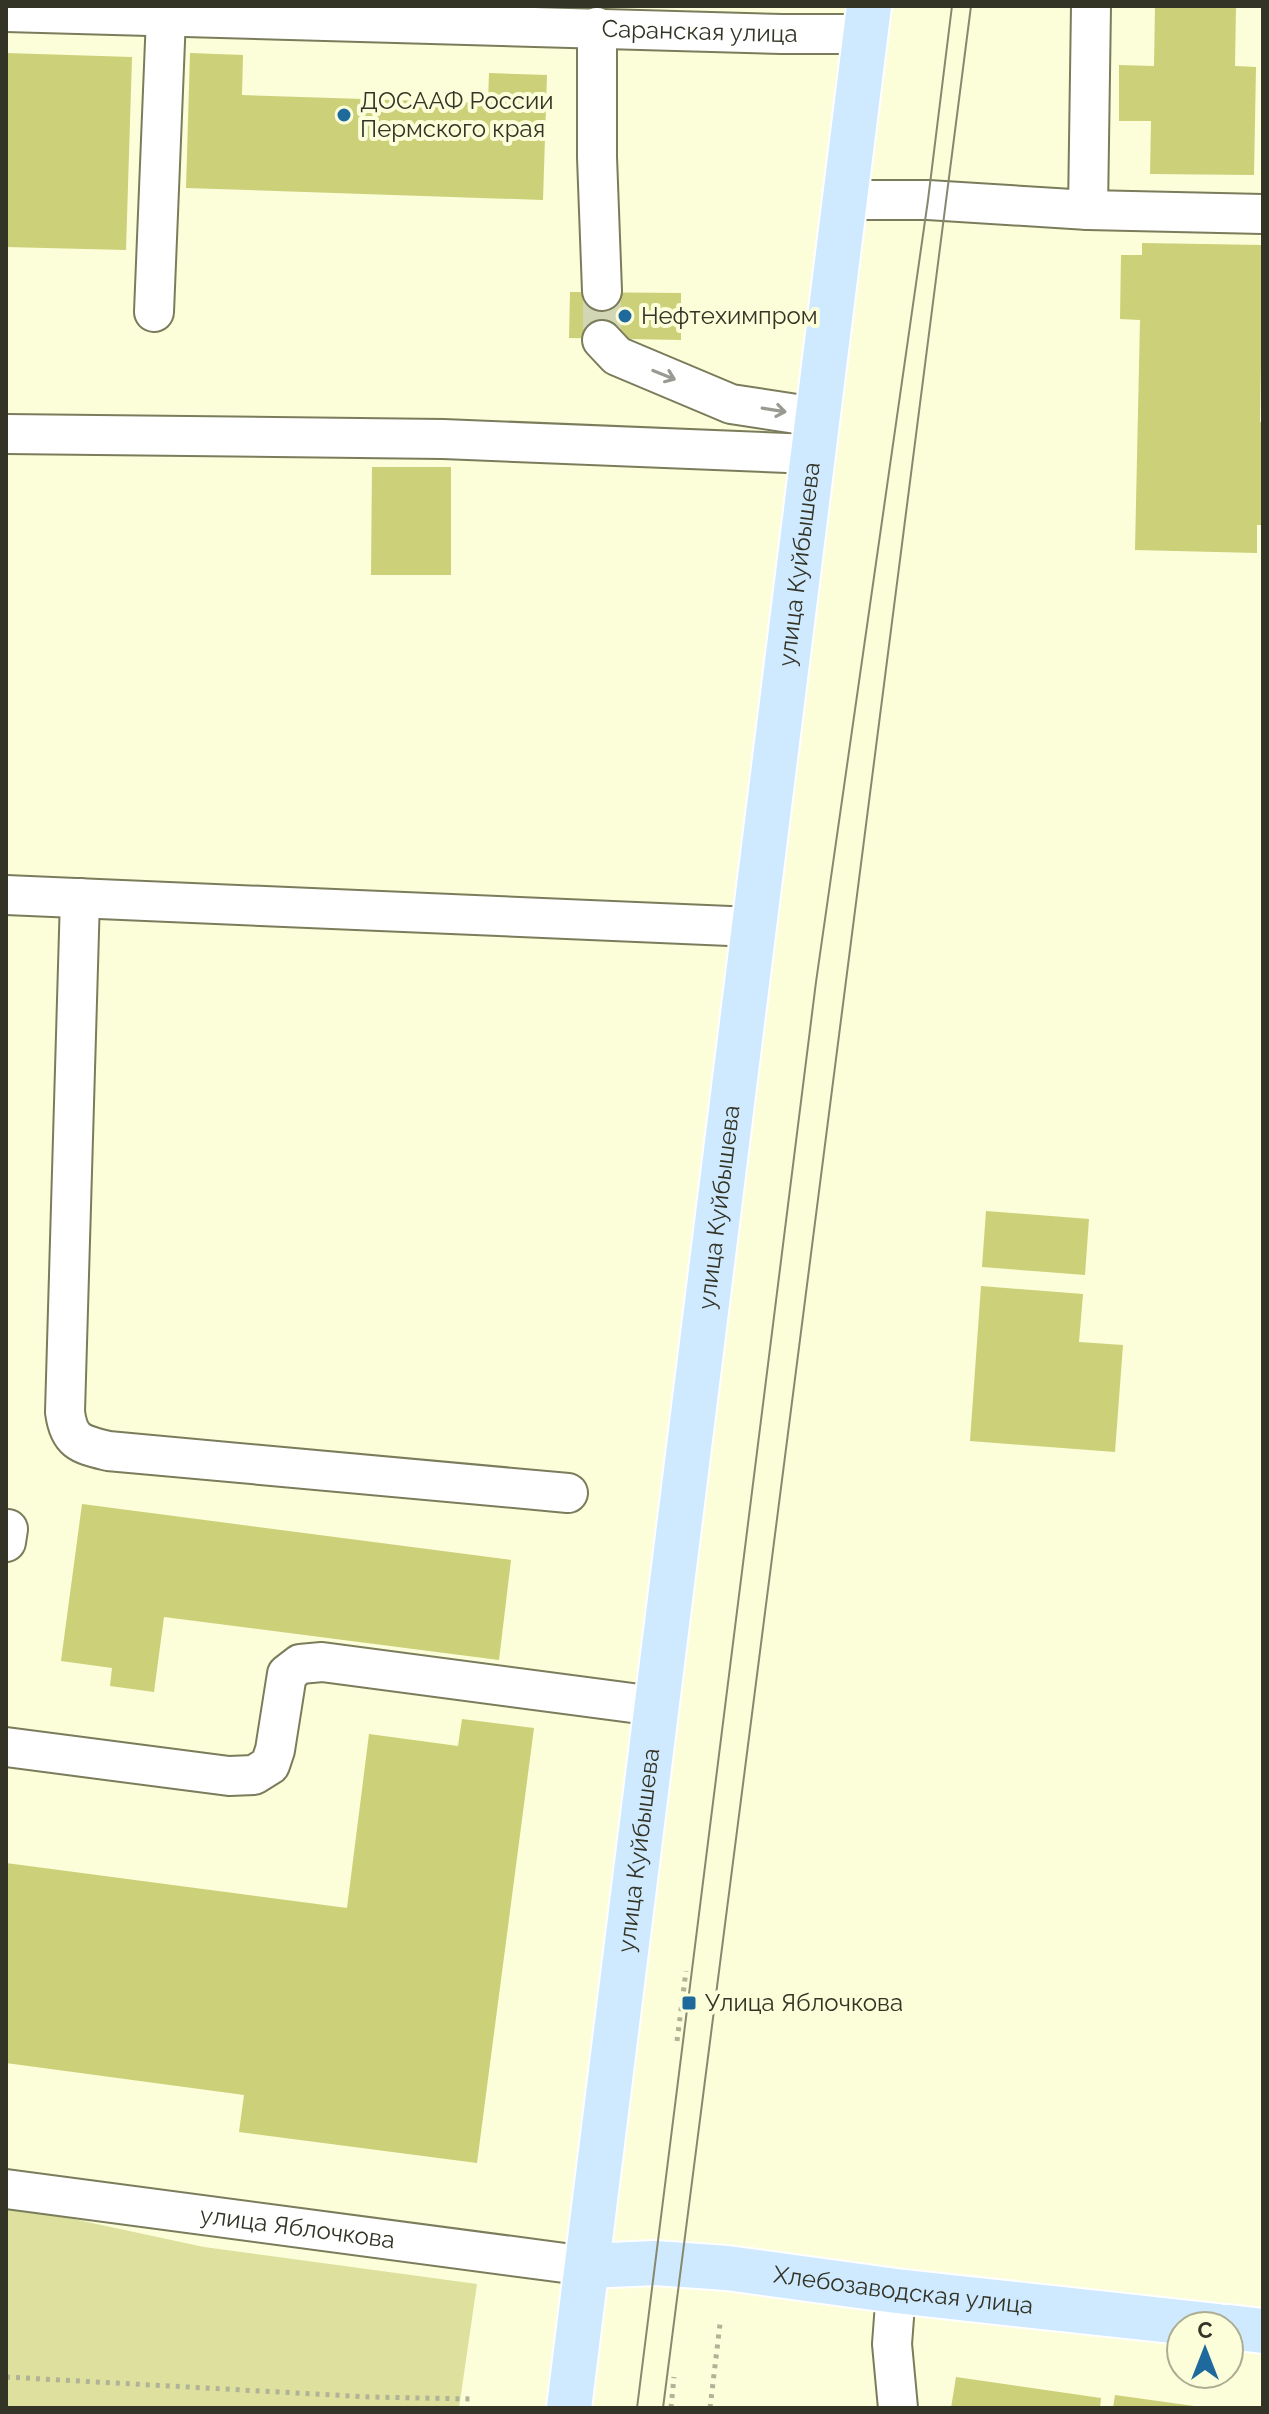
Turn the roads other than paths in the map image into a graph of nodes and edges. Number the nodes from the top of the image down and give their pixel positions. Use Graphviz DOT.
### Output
graph roads {
  1 [pos="1091,6"];
  2 [pos="6,12"];
  3 [pos="166,17"];
  4 [pos="867,20"];
  5 [pos="597,27"];
  6 [pos="847,200"];
  7 [pos="1088,210"];
  8 [pos="1263,214"];
  9 [pos="602,291"];
  10 [pos="154,312"];
  11 [pos="602,340"];
  12 [pos="6,434"];
  13 [pos="814,436"];
  14 [pos="6,895"];
  15 [pos="80,898"];
  16 [pos="753,927"];
  17 [pos="568,1493"];
  18 [pos="655,1706"];
  19 [pos="6,1747"];
  20 [pos="6,2189"];
  21 [pos="587,2266"];
  22 [pos="896,2291"];
  23 [pos="1165,2320"];
  24 [pos="569,2408"];
  25 [pos="898,2408"];
  1 -- 7 [label="street"];
  2 -- 3 [label="street, Саранская улица"];
  3 -- 5 [label="street, Саранская улица"];
  3 -- 10 [label="street"];
  4 -- 5 [label="street, Саранская улица"];
  4 -- 6 [label="main road, улица Куйбышева"];
  5 -- 9 [label="street"];
  6 -- 7 [label="street"];
  6 -- 13 [label="main road, улица Куйбышева"];
  7 -- 8 [label="street"];
  11 -- 13 [label="street, one-way"];
  12 -- 13 [label="street"];
  13 -- 16 [label="main road, улица Куйбышева"];
  14 -- 15 [label="street"];
  15 -- 16 [label="street"];
  15 -- 17 [label="street"];
  16 -- 18 [label="main road, улица Куйбышева"];
  18 -- 19 [label="street"];
  18 -- 21 [label="main road, улица Куйбышева"];
  20 -- 21 [label="street, улица Яблочкова"];
  21 -- 22 [label="main road, Хлебозаводская улица"];
  21 -- 24 [label="main road, улица Куйбышева"];
  22 -- 23 [label="main road, Хлебозаводская улица"];
  22 -- 25 [label="street"];
}
